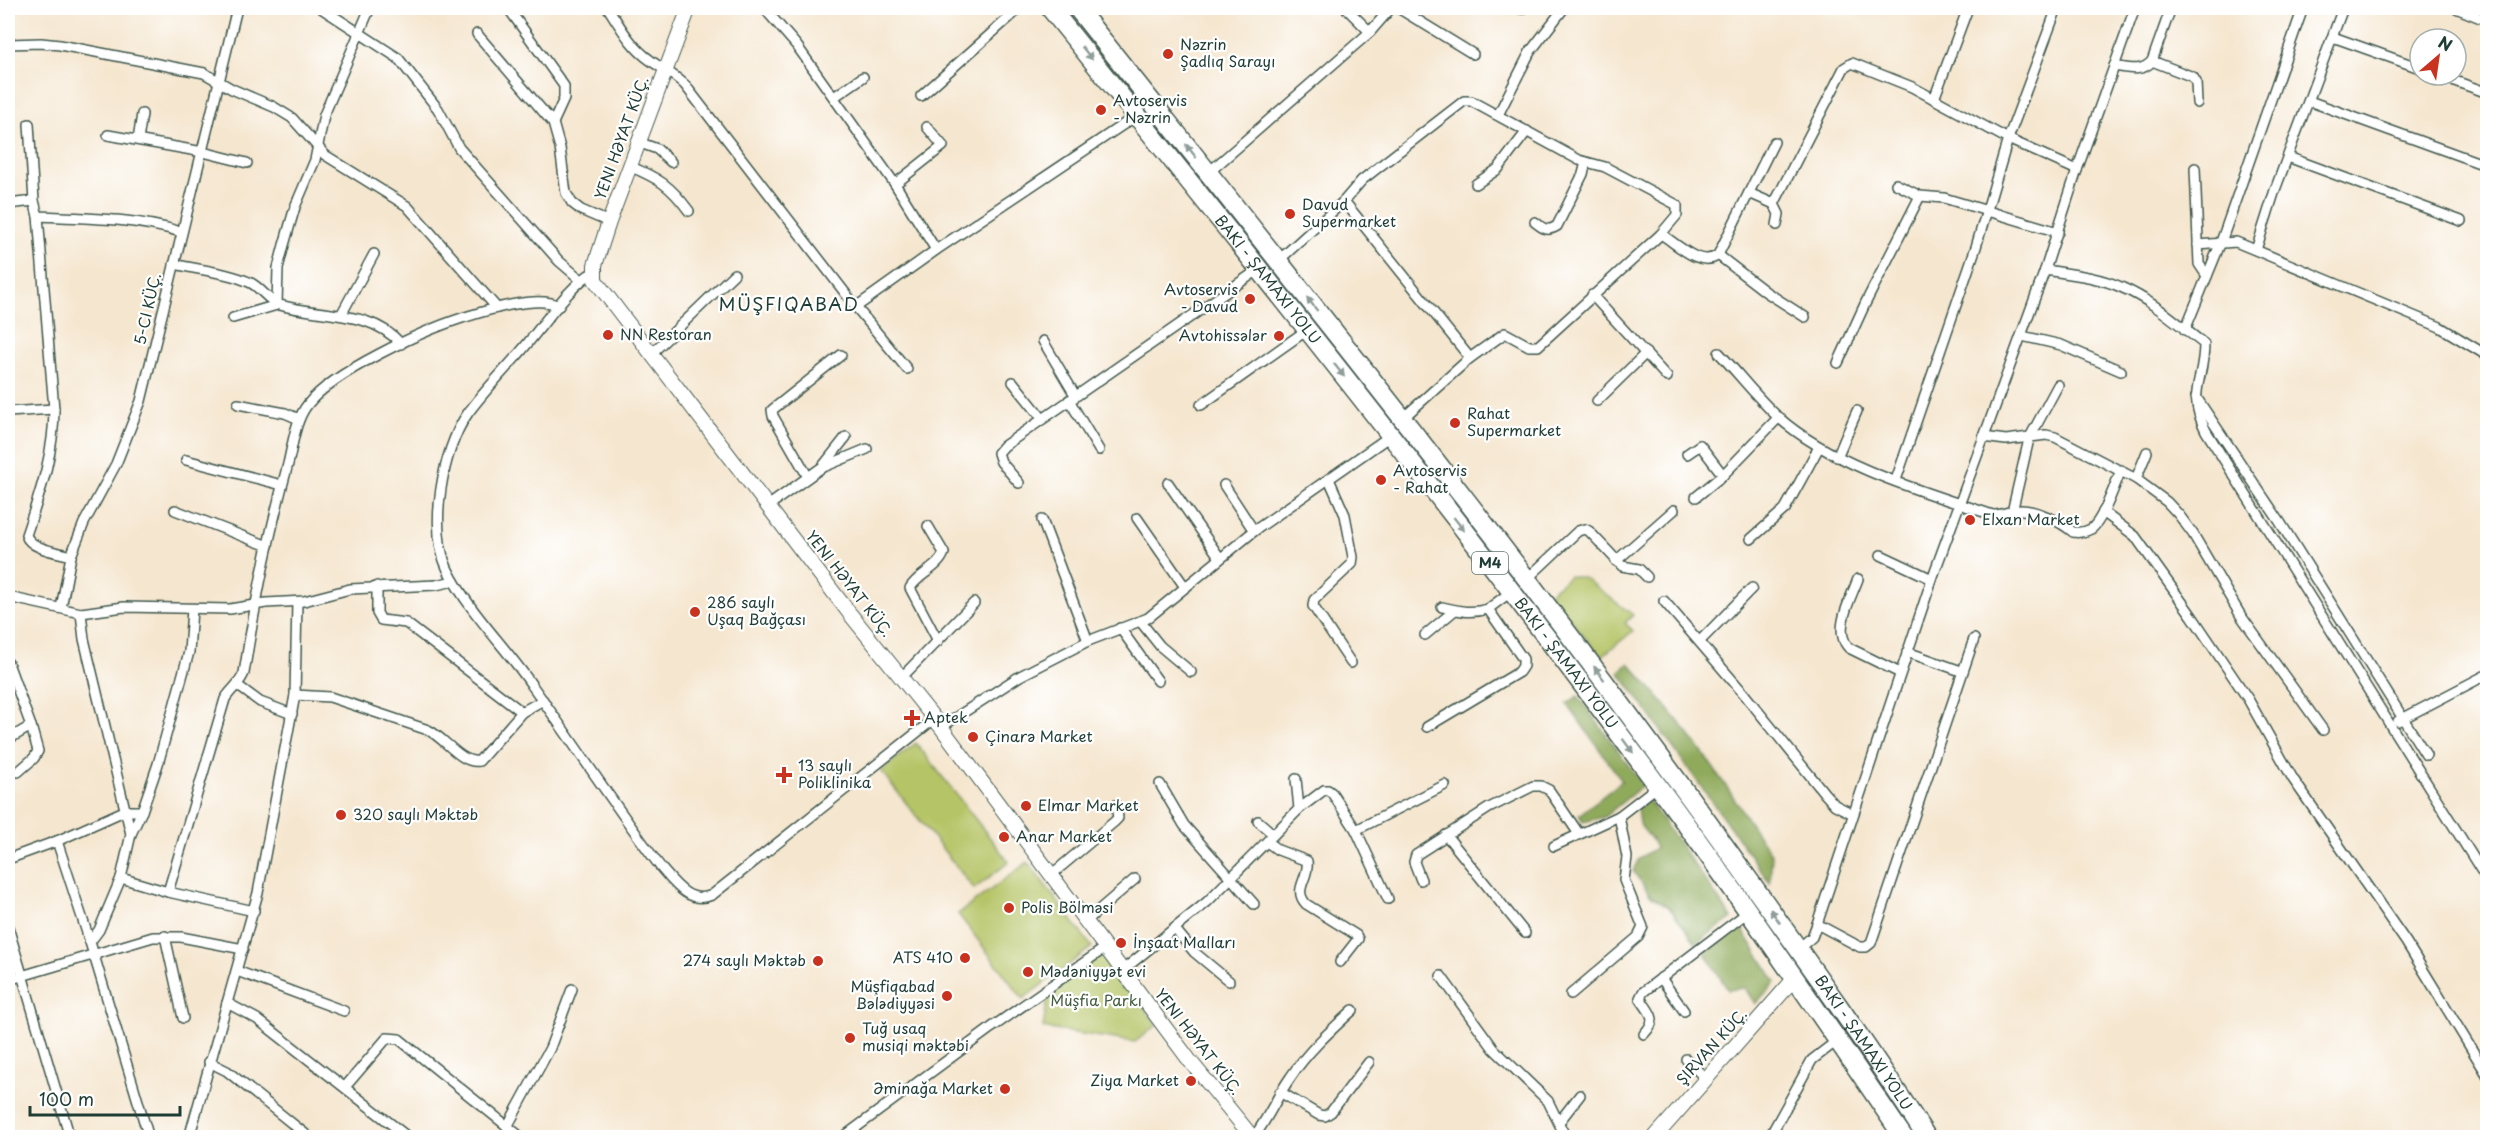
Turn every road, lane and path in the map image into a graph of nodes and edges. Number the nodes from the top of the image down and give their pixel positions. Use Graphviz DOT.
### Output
graph roads {
  1 [pos="237,8"];
  2 [pos="321,8"];
  3 [pos="370,8"];
  4 [pos="508,8"];
  5 [pos="608,8"];
  6 [pos="688,8"];
  7 [pos="1020,8"];
  8 [pos="1050,8"];
  9 [pos="1077,8"];
  10 [pos="1346,8"];
  11 [pos="1390,8"];
  12 [pos="1398,8"];
  13 [pos="1564,8"];
  14 [pos="1968,8"];
  15 [pos="2057,8"];
  16 [pos="2135,8"];
  17 [pos="2170,8"];
  18 [pos="2303,8"];
  19 [pos="2343,8"];
  20 [pos="2456,8"];
  21 [pos="768,9"];
  22 [pos="2487,21"];
  23 [pos="1370,32"];
  24 [pos="357,33"];
  25 [pos="477,34"];
  26 [pos="2332,37"];
  27 [pos="8,44"];
  28 [pos="1473,54"];
  29 [pos="2152,60"];
  30 [pos="2408,64"];
  31 [pos="2114,66"];
  32 [pos="665,68"];
  33 [pos="864,78"];
  34 [pos="219,82"];
  35 [pos="2468,86"];
  36 [pos="2487,93"];
  37 [pos="921,96"];
  38 [pos="834,97"];
  39 [pos="1934,99"];
  40 [pos="2309,101"];
  41 [pos="2198,103"];
  42 [pos="142,114"];
  43 [pos="1498,115"];
  44 [pos="1136,116"];
  45 [pos="553,123"];
  46 [pos="29,124"];
  47 [pos="927,127"];
  48 [pos="1527,131"];
  49 [pos="108,135"];
  50 [pos="2008,139"];
  51 [pos="138,140"];
  52 [pos="638,142"];
  53 [pos="1774,142"];
  54 [pos="318,148"];
  55 [pos="203,152"];
  56 [pos="2288,157"];
  57 [pos="671,162"];
  58 [pos="1586,162"];
  59 [pos="247,163"];
  60 [pos="629,166"];
  61 [pos="2487,166"];
  62 [pos="2194,168"];
  63 [pos="2077,170"];
  64 [pos="1208,173"];
  65 [pos="895,184"];
  66 [pos="1476,184"];
  67 [pos="1896,184"];
  68 [pos="1749,192"];
  69 [pos="1920,196"];
  70 [pos="34,201"];
  71 [pos="1344,201"];
  72 [pos="8,204"];
  73 [pos="1774,204"];
  74 [pos="689,211"];
  75 [pos="1985,211"];
  76 [pos="38,216"];
  77 [pos="2461,221"];
  78 [pos="609,222"];
  79 [pos="1536,222"];
  80 [pos="1777,225"];
  81 [pos="181,232"];
  82 [pos="2058,232"];
  83 [pos="1661,234"];
  84 [pos="2221,242"];
  85 [pos="2198,245"];
  86 [pos="936,250"];
  87 [pos="2256,250"];
  88 [pos="374,254"];
  89 [pos="1718,255"];
  90 [pos="1278,261"];
  91 [pos="174,264"];
  92 [pos="1258,270"];
  93 [pos="2045,270"];
  94 [pos="594,272"];
  95 [pos="734,274"];
  96 [pos="2207,276"];
  97 [pos="580,279"];
  98 [pos="1592,295"];
  99 [pos="277,305"];
  100 [pos="559,306"];
  101 [pos="856,307"];
  102 [pos="497,308"];
  103 [pos="341,315"];
  104 [pos="1805,317"];
  105 [pos="233,318"];
  106 [pos="1308,330"];
  107 [pos="2185,330"];
  108 [pos="2022,336"];
  109 [pos="1043,341"];
  110 [pos="401,344"];
  111 [pos="1646,353"];
  112 [pos="1719,353"];
  113 [pos="651,354"];
  114 [pos="841,355"];
  115 [pos="2487,356"];
  116 [pos="1470,358"];
  117 [pos="1838,363"];
  118 [pos="907,369"];
  119 [pos="2121,371"];
  120 [pos="1667,377"];
  121 [pos="1013,382"];
  122 [pos="2058,386"];
  123 [pos="2195,395"];
  124 [pos="1072,398"];
  125 [pos="1597,401"];
  126 [pos="238,404"];
  127 [pos="1201,405"];
  128 [pos="54,410"];
  129 [pos="1857,411"];
  130 [pos="8,412"];
  131 [pos="1779,417"];
  132 [pos="1042,418"];
  133 [pos="1403,418"];
  134 [pos="299,419"];
  135 [pos="1390,436"];
  136 [pos="846,437"];
  137 [pos="1983,437"];
  138 [pos="2029,439"];
  139 [pos="1820,447"];
  140 [pos="867,449"];
  141 [pos="1099,450"];
  142 [pos="2147,452"];
  143 [pos="1687,454"];
  144 [pos="1838,457"];
  145 [pos="186,460"];
  146 [pos="821,468"];
  147 [pos="2121,470"];
  148 [pos="1723,475"];
  149 [pos="808,477"];
  150 [pos="1329,479"];
  151 [pos="2136,479"];
  152 [pos="1896,480"];
  153 [pos="1019,483"];
  154 [pos="1168,483"];
  155 [pos="282,485"];
  156 [pos="1224,485"];
  157 [pos="1696,497"];
  158 [pos="1959,504"];
  159 [pos="768,506"];
  160 [pos="175,510"];
  161 [pos="1674,510"];
  162 [pos="2012,512"];
  163 [pos="2103,512"];
  164 [pos="1137,518"];
  165 [pos="1042,520"];
  166 [pos="928,526"];
  167 [pos="1254,531"];
  168 [pos="1751,539"];
  169 [pos="268,546"];
  170 [pos="1881,555"];
  171 [pos="71,556"];
  172 [pos="1220,558"];
  173 [pos="1617,561"];
  174 [pos="1647,577"];
  175 [pos="1527,579"];
  176 [pos="1858,579"];
  177 [pos="1932,579"];
  178 [pos="454,581"];
  179 [pos="377,586"];
  180 [pos="1185,587"];
  181 [pos="1752,588"];
  182 [pos="1512,591"];
  183 [pos="8,597"];
  184 [pos="1664,601"];
  185 [pos="297,602"];
  186 [pos="974,603"];
  187 [pos="254,605"];
  188 [pos="1442,607"];
  189 [pos="61,608"];
  190 [pos="192,609"];
  191 [pos="1488,609"];
  192 [pos="1455,610"];
  193 [pos="81,613"];
  194 [pos="1140,621"];
  195 [pos="1120,628"];
  196 [pos="1425,635"];
  197 [pos="1974,639"];
  198 [pos="938,641"];
  199 [pos="1088,641"];
  200 [pos="1700,641"];
  201 [pos="1907,652"];
  202 [pos="8,663"];
  203 [pos="1352,663"];
  204 [pos="1961,671"];
  205 [pos="1191,672"];
  206 [pos="1900,673"];
  207 [pos="2487,674"];
  208 [pos="901,678"];
  209 [pos="1158,681"];
  210 [pos="237,685"];
  211 [pos="295,695"];
  212 [pos="543,700"];
  213 [pos="522,712"];
  214 [pos="292,714"];
  215 [pos="2403,718"];
  216 [pos="938,723"];
  217 [pos="2391,725"];
  218 [pos="31,726"];
  219 [pos="1427,727"];
  220 [pos="2323,730"];
  221 [pos="12,736"];
  222 [pos="2426,756"];
  223 [pos="18,772"];
  224 [pos="1296,779"];
  225 [pos="1160,784"];
  226 [pos="1445,785"];
  227 [pos="1658,786"];
  228 [pos="1116,805"];
  229 [pos="1299,809"];
  230 [pos="124,811"];
  231 [pos="142,811"];
  232 [pos="1853,814"];
  233 [pos="1619,816"];
  234 [pos="1258,821"];
  235 [pos="1356,830"];
  236 [pos="131,834"];
  237 [pos="1580,834"];
  238 [pos="1446,835"];
  239 [pos="1270,838"];
  240 [pos="57,841"];
  241 [pos="1554,846"];
  242 [pos="8,859"];
  243 [pos="1051,875"];
  244 [pos="121,878"];
  245 [pos="1135,879"];
  246 [pos="1231,879"];
  247 [pos="1422,880"];
  248 [pos="2487,881"];
  249 [pos="168,892"];
  250 [pos="1389,899"];
  251 [pos="1254,904"];
  252 [pos="254,910"];
  253 [pos="1748,912"];
  254 [pos="1086,921"];
  255 [pos="1817,924"];
  256 [pos="8,927"];
  257 [pos="1175,928"];
  258 [pos="1525,933"];
  259 [pos="165,936"];
  260 [pos="90,942"];
  261 [pos="1105,948"];
  262 [pos="243,949"];
  263 [pos="1798,949"];
  264 [pos="93,955"];
  265 [pos="1340,962"];
  266 [pos="1123,970"];
  267 [pos="237,971"];
  268 [pos="22,975"];
  269 [pos="1441,976"];
  270 [pos="1661,978"];
  271 [pos="1795,978"];
  272 [pos="8,980"];
  273 [pos="1229,981"];
  274 [pos="572,989"];
  275 [pos="1571,994"];
  276 [pos="227,1003"];
  277 [pos="1353,1010"];
  278 [pos="344,1011"];
  279 [pos="1684,1011"];
  280 [pos="183,1018"];
  281 [pos="1644,1034"];
  282 [pos="1838,1040"];
  283 [pos="1686,1059"];
  284 [pos="209,1062"];
  285 [pos="1369,1062"];
  286 [pos="2487,1076"];
  287 [pos="1706,1079"];
  288 [pos="345,1087"];
  289 [pos="1280,1092"];
  290 [pos="1580,1095"];
  291 [pos="1559,1122"];
  292 [pos="507,1127"];
  293 [pos="1898,1135"];
  294 [pos="306,1136"];
  295 [pos="70,1137"];
  296 [pos="149,1137"];
  297 [pos="189,1137"];
  298 [pos="409,1137"];
  299 [pos="522,1137"];
  300 [pos="842,1137"];
  301 [pos="1253,1137"];
  302 [pos="1566,1137"];
  303 [pos="1654,1137"];
  304 [pos="1769,1137"];
  305 [pos="1927,1137"];
  1 -- 34 [label="street, 5-CI KÜÇ."];
  2 -- 24 [label="street"];
  3 -- 24 [label="street"];
  4 -- 45 [label="street"];
  5 -- 32 [label="street"];
  6 -- 32 [label="street, YENI HƏYAT KÜÇ."];
  7 -- 37 [label="street"];
  8 -- 44 [label="highway, M4, one-way"];
  64 -- 9 [label="highway, M4, one-way"];
  10 -- 23 [label="street"];
  11 -- 23 [label="street"];
  12 -- 28 [label="street"];
  13 -- 43 [label="street"];
  14 -- 39 [label="street"];
  15 -- 50 [label="street"];
  16 -- 31 [label="street"];
  17 -- 29 [label="street"];
  18 -- 84 [label="street"];
  19 -- 26 [label="street"];
  20 -- 22 [label="street"];
  21 -- 38 [label="street"];
  23 -- 64 [label="street"];
  24 -- 54 [label="street"];
  24 -- 97 [label="street"];
  25 -- 45 [label="street"];
  26 -- 30 [label="street"];
  26 -- 40 [label="street"];
  27 -- 34 [label="street"];
  29 -- 31 [label="street"];
  29 -- 41 [label="street"];
  31 -- 63 [label="street"];
  32 -- 52 [label="street, YENI HƏYAT KÜÇ."];
  32 -- 101 [label="street"];
  33 -- 38 [label="street"];
  34 -- 54 [label="street"];
  34 -- 55 [label="street, 5-CI KÜÇ."];
  35 -- 36 [label="street"];
  38 -- 65 [label="street"];
  39 -- 50 [label="street"];
  39 -- 73 [label="street"];
  40 -- 56 [label="street"];
  40 -- 61 [label="street"];
  42 -- 51 [label="street"];
  43 -- 48 [label="street"];
  43 -- 71 [label="street"];
  44 -- 86 [label="street"];
  44 -- 92 [label="highway, M4"];
  45 -- 78 [label="street"];
  46 -- 70 [label="street"];
  47 -- 65 [label="street"];
  48 -- 58 [label="street"];
  48 -- 66 [label="street"];
  49 -- 51 [label="street"];
  50 -- 63 [label="street"];
  50 -- 75 [label="street"];
  51 -- 55 [label="street"];
  52 -- 57 [label="street"];
  52 -- 60 [label="street, YENI HƏYAT KÜÇ."];
  53 -- 68 [label="street"];
  54 -- 99 [label="street"];
  54 -- 102 [label="street"];
  55 -- 59 [label="street"];
  55 -- 81 [label="street, 5-CI KÜÇ."];
  56 -- 77 [label="street"];
  56 -- 87 [label="street"];
  58 -- 79 [label="street"];
  58 -- 83 [label="street"];
  60 -- 74 [label="street"];
  60 -- 78 [label="street, YENI HƏYAT KÜÇ."];
  62 -- 85 [label="street"];
  63 -- 82 [label="street"];
  64 -- 90 [label="highway, M4"];
  65 -- 86 [label="street"];
  67 -- 69 [label="street"];
  68 -- 73 [label="street"];
  68 -- 89 [label="street"];
  69 -- 75 [label="street"];
  69 -- 117 [label="street"];
  70 -- 72 [label="street"];
  70 -- 76 [label="street"];
  71 -- 90 [label="street"];
  71 -- 116 [label="street"];
  73 -- 80 [label="street"];
  75 -- 82 [label="street"];
  75 -- 152 [label="street"];
  76 -- 81 [label="street"];
  76 -- 128 [label="street"];
  78 -- 94 [label="street, YENI HƏYAT KÜÇ."];
  81 -- 91 [label="street, 5-CI KÜÇ."];
  82 -- 93 [label="street"];
  83 -- 89 [label="street"];
  83 -- 98 [label="street"];
  84 -- 85 [label="street"];
  84 -- 87 [label="street"];
  84 -- 96 [label="street"];
  85 -- 96 [label="street"];
  86 -- 101 [label="street"];
  87 -- 115 [label="street"];
  88 -- 103 [label="street"];
  89 -- 104 [label="street"];
  133 -- 90 [label="highway, M4, one-way"];
  91 -- 99 [label="street"];
  91 -- 171 [label="street, 5-CI KÜÇ."];
  92 -- 106 [label="highway, M4"];
  92 -- 124 [label="street"];
  93 -- 107 [label="street"];
  93 -- 108 [label="street"];
  94 -- 97 [label="street"];
  94 -- 113 [label="street, YENI HƏYAT KÜÇ."];
  95 -- 113 [label="street"];
  96 -- 107 [label="street"];
  97 -- 100 [label="street"];
  98 -- 111 [label="street"];
  98 -- 116 [label="street"];
  99 -- 103 [label="street"];
  99 -- 105 [label="street"];
  100 -- 102 [label="street"];
  100 -- 178 [label="street"];
  101 -- 118 [label="street"];
  102 -- 110 [label="street"];
  103 -- 110 [label="street"];
  106 -- 127 [label="street"];
  106 -- 135 [label="highway, M4, one-way"];
  107 -- 123 [label="street"];
  108 -- 119 [label="street"];
  108 -- 137 [label="street"];
  109 -- 124 [label="street"];
  110 -- 134 [label="street"];
  111 -- 120 [label="street"];
  111 -- 125 [label="street"];
  112 -- 131 [label="street"];
  113 -- 159 [label="street, YENI HƏYAT KÜÇ."];
  114 -- 149 [label="street"];
  116 -- 133 [label="street"];
  121 -- 132 [label="street"];
  122 -- 138 [label="street"];
  123 -- 215 [label="street"];
  123 -- 217 [label="street"];
  124 -- 132 [label="street"];
  124 -- 141 [label="street"];
  126 -- 134 [label="street"];
  128 -- 130 [label="street"];
  128 -- 171 [label="street"];
  129 -- 144 [label="street"];
  131 -- 139 [label="street"];
  131 -- 148 [label="street"];
  132 -- 153 [label="street"];
  133 -- 175 [label="highway, M4"];
  134 -- 155 [label="street"];
  135 -- 150 [label="street"];
  135 -- 182 [label="highway, M4, one-way"];
  136 -- 146 [label="street"];
  137 -- 138 [label="street"];
  137 -- 158 [label="street"];
  138 -- 147 [label="street"];
  138 -- 162 [label="street"];
  139 -- 144 [label="street"];
  139 -- 168 [label="street"];
  140 -- 146 [label="street"];
  142 -- 151 [label="street"];
  143 -- 148 [label="street"];
  144 -- 152 [label="street"];
  145 -- 155 [label="street"];
  146 -- 149 [label="street"];
  147 -- 151 [label="street"];
  147 -- 163 [label="street"];
  148 -- 157 [label="street"];
  149 -- 159 [label="street"];
  150 -- 167 [label="street"];
  150 -- 203 [label="street"];
  151 -- 220 [label="street"];
  152 -- 158 [label="street"];
  154 -- 172 [label="street"];
  155 -- 169 [label="street"];
  156 -- 167 [label="street"];
  158 -- 162 [label="street"];
  158 -- 177 [label="street"];
  159 -- 208 [label="street, YENI HƏYAT KÜÇ."];
  160 -- 169 [label="street"];
  161 -- 173 [label="street"];
  162 -- 163 [label="street"];
  163 -- 286 [label="street"];
  164 -- 180 [label="street"];
  165 -- 199 [label="street"];
  166 -- 198 [label="street"];
  167 -- 172 [label="street"];
  169 -- 187 [label="street"];
  170 -- 177 [label="street"];
  171 -- 189 [label="street, 5-CI KÜÇ."];
  172 -- 180 [label="street"];
  173 -- 174 [label="street"];
  173 -- 175 [label="street"];
  263 -- 175 [label="highway, M4, one-way"];
  176 -- 206 [label="street"];
  177 -- 201 [label="street"];
  178 -- 179 [label="street"];
  178 -- 212 [label="street"];
  179 -- 185 [label="street"];
  179 -- 213 [label="street"];
  180 -- 194 [label="street"];
  181 -- 200 [label="street"];
  182 -- 191 [label="street"];
  182 -- 227 [label="highway, M4, one-way"];
  183 -- 189 [label="street"];
  184 -- 200 [label="street"];
  185 -- 187 [label="street"];
  185 -- 211 [label="street"];
  186 -- 198 [label="street"];
  187 -- 190 [label="street"];
  187 -- 210 [label="street"];
  188 -- 192 [label="street"];
  189 -- 193 [label="street"];
  190 -- 193 [label="street"];
  190 -- 231 [label="street"];
  191 -- 192 [label="street"];
  191 -- 219 [label="street"];
  192 -- 196 [label="street"];
  193 -- 230 [label="street"];
  194 -- 195 [label="street"];
  194 -- 205 [label="street"];
  195 -- 199 [label="street"];
  195 -- 209 [label="street"];
  197 -- 204 [label="street"];
  198 -- 208 [label="street"];
  199 -- 216 [label="street"];
  200 -- 232 [label="street"];
  201 -- 204 [label="street"];
  201 -- 206 [label="street"];
  202 -- 218 [label="street"];
  204 -- 255 [label="street"];
  206 -- 232 [label="street"];
  207 -- 215 [label="street"];
  208 -- 216 [label="street, YENI HƏYAT KÜÇ."];
  210 -- 214 [label="street"];
  210 -- 249 [label="street"];
  211 -- 213 [label="street"];
  211 -- 214 [label="street"];
  212 -- 213 [label="street"];
  212 -- 216 [label="street"];
  214 -- 252 [label="street"];
  215 -- 217 [label="street"];
  215 -- 222 [label="street"];
  216 -- 243 [label="street, YENI HƏYAT KÜÇ."];
  217 -- 248 [label="street"];
  218 -- 221 [label="street"];
  218 -- 223 [label="street"];
  224 -- 229 [label="street"];
  225 -- 246 [label="street"];
  226 -- 235 [label="street"];
  227 -- 233 [label="street"];
  227 -- 253 [label="highway, M4"];
  228 -- 243 [label="street"];
  229 -- 235 [label="street"];
  229 -- 239 [label="street"];
  230 -- 231 [label="street"];
  230 -- 236 [label="street"];
  230 -- 240 [label="street"];
  231 -- 236 [label="street"];
  232 -- 255 [label="street"];
  233 -- 237 [label="street"];
  233 -- 275 [label="street"];
  234 -- 239 [label="street"];
  235 -- 250 [label="street"];
  236 -- 244 [label="street"];
  237 -- 238 [label="street"];
  237 -- 241 [label="street"];
  238 -- 247 [label="street"];
  238 -- 258 [label="street"];
  239 -- 246 [label="street"];
  239 -- 265 [label="street"];
  240 -- 242 [label="street"];
  240 -- 260 [label="street"];
  243 -- 254 [label="street, YENI HƏYAT KÜÇ."];
  244 -- 249 [label="street"];
  244 -- 260 [label="street"];
  245 -- 254 [label="street"];
  246 -- 251 [label="street"];
  246 -- 257 [label="street"];
  249 -- 252 [label="street"];
  252 -- 262 [label="street"];
  253 -- 270 [label="street"];
  253 -- 271 [label="highway, M4"];
  254 -- 261 [label="street, YENI HƏYAT KÜÇ."];
  255 -- 263 [label="street"];
  256 -- 268 [label="street"];
  257 -- 266 [label="street"];
  257 -- 273 [label="street"];
  259 -- 262 [label="street"];
  259 -- 264 [label="street"];
  259 -- 280 [label="street"];
  260 -- 264 [label="street"];
  261 -- 266 [label="street, YENI HƏYAT KÜÇ."];
  261 -- 300 [label="street"];
  262 -- 267 [label="street"];
  263 -- 305 [label="highway, M4"];
  264 -- 268 [label="street"];
  264 -- 296 [label="street"];
  266 -- 301 [label="street, YENI HƏYAT KÜÇ."];
  267 -- 276 [label="street"];
  267 -- 278 [label="street"];
  268 -- 272 [label="street"];
  268 -- 295 [label="street"];
  269 -- 291 [label="street"];
  270 -- 279 [label="street"];
  270 -- 281 [label="street"];
  271 -- 282 [label="highway, M4"];
  271 -- 287 [label="street, ŞIRVAN KÜÇ."];
  274 -- 292 [label="street"];
  276 -- 284 [label="street"];
  276 -- 288 [label="street"];
  277 -- 289 [label="street"];
  282 -- 293 [label="highway, M4"];
  282 -- 304 [label="street"];
  283 -- 287 [label="street"];
  284 -- 294 [label="street"];
  284 -- 297 [label="street"];
  285 -- 289 [label="street"];
  287 -- 303 [label="street, ŞIRVAN KÜÇ."];
  288 -- 292 [label="street"];
  288 -- 298 [label="street"];
  289 -- 301 [label="street"];
  290 -- 291 [label="street"];
  291 -- 302 [label="street"];
  292 -- 299 [label="street"];
}
